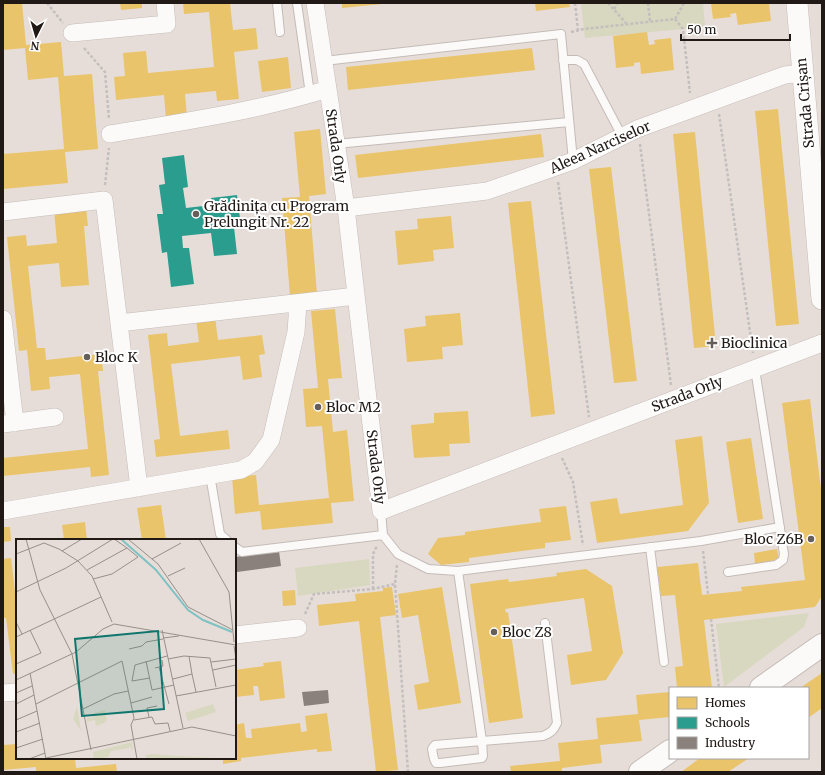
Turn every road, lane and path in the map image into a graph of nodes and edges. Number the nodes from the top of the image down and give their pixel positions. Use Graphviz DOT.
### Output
graph roads {
  1 [pos="47,3"];
  2 [pos="165,3"];
  3 [pos="277,3"];
  4 [pos="297,3"];
  5 [pos="315,3"];
  6 [pos="575,3"];
  7 [pos="608,3"];
  8 [pos="618,3"];
  9 [pos="648,3"];
  10 [pos="684,3"];
  11 [pos="797,3"];
  12 [pos="614,9"];
  13 [pos="676,18"];
  14 [pos="650,21"];
  15 [pos="627,24"];
  16 [pos="280,32"];
  17 [pos="72,33"];
  18 [pos="563,60"];
  19 [pos="324,61"];
  20 [pos="803,73"];
  21 [pos="328,88"];
  22 [pos="310,94"];
  23 [pos="715,100"];
  24 [pos="692,108"];
  25 [pos="569,122"];
  26 [pos="630,132"];
  27 [pos="110,134"];
  28 [pos="336,144"];
  29 [pos="573,161"];
  30 [pos="556,168"];
  31 [pos="104,200"];
  32 [pos="346,208"];
  33 [pos="3,212"];
  34 [pos="819,218"];
  35 [pos="356,296"];
  36 [pos="822,299"];
  37 [pos="298,303"];
  38 [pos="3,319"];
  39 [pos="119,323"];
  40 [pos="822,343"];
  41 [pos="755,369"];
  42 [pos="673,399"];
  43 [pos="55,417"];
  44 [pos="9,423"];
  45 [pos="591,431"];
  46 [pos="555,444"];
  47 [pos="210,475"];
  48 [pos="139,488"];
  49 [pos="3,511"];
  50 [pos="381,511"];
  51 [pos="780,527"];
  52 [pos="383,535"];
  53 [pos="226,539"];
  54 [pos="701,541"];
  55 [pos="236,547"];
  56 [pos="650,547"];
  57 [pos="398,554"];
  58 [pos="585,556"];
  59 [pos="458,571"];
  60 [pos="728,572"];
  61 [pos="395,584"];
  62 [pos="373,589"];
  63 [pos="708,594"];
  64 [pos="711,619"];
  65 [pos="545,623"];
  66 [pos="298,628"];
  67 [pos="236,635"];
  68 [pos="822,645"];
  69 [pos="664,662"];
  70 [pos="719,687"];
  71 [pos="762,687"];
  72 [pos="16,692"];
  73 [pos="3,693"];
  74 [pos="482,741"];
  75 [pos="669,752"];
  76 [pos="408,772"];
  77 [pos="640,772"];
  1 -- 17 [label="path"];
  2 -- 17 [label="street"];
  3 -- 16 [label="lane"];
  4 -- 22 [label="lane"];
  5 -- 19 [label="street, Strada Orly"];
  6 -- 15 [label="path"];
  7 -- 12 [label="path"];
  8 -- 12 [label="path"];
  9 -- 14 [label="path"];
  10 -- 13 [label="path"];
  11 -- 20 [label="street, Strada Crișan"];
  12 -- 15 [label="path"];
  13 -- 14 [label="path"];
  13 -- 24 [label="path"];
  14 -- 15 [label="path"];
  17 -- 27 [label="path"];
  18 -- 19 [label="lane"];
  18 -- 25 [label="lane"];
  18 -- 26 [label="lane"];
  19 -- 21 [label="street, Strada Orly"];
  20 -- 23 [label="street, Aleea Narciselor"];
  20 -- 34 [label="street, Strada Crișan"];
  21 -- 22 [label="street"];
  21 -- 28 [label="street, Strada Orly"];
  22 -- 27 [label="street"];
  23 -- 24 [label="street, Aleea Narciselor"];
  23 -- 41 [label="path"];
  24 -- 26 [label="street, Aleea Narciselor"];
  25 -- 28 [label="lane"];
  25 -- 29 [label="lane"];
  26 -- 29 [label="street, Aleea Narciselor"];
  26 -- 42 [label="path"];
  27 -- 31 [label="path"];
  28 -- 32 [label="street, Strada Orly"];
  29 -- 30 [label="street, Aleea Narciselor"];
  30 -- 32 [label="street, Aleea Narciselor"];
  30 -- 45 [label="path"];
  31 -- 33 [label="street"];
  31 -- 39 [label="street"];
  32 -- 35 [label="street, Strada Orly"];
  34 -- 36 [label="street, Strada Crișan"];
  35 -- 37 [label="street"];
  35 -- 50 [label="street, Strada Orly"];
  37 -- 39 [label="street"];
  37 -- 47 [label="street"];
  38 -- 44 [label="street"];
  39 -- 48 [label="street"];
  40 -- 41 [label="street, Strada Orly"];
  41 -- 42 [label="street, Strada Orly"];
  41 -- 51 [label="lane"];
  42 -- 45 [label="street, Strada Orly"];
  43 -- 44 [label="street"];
  45 -- 46 [label="street, Strada Orly"];
  46 -- 50 [label="street, Strada Orly"];
  46 -- 58 [label="path"];
  47 -- 48 [label="street"];
  47 -- 53 [label="lane"];
  48 -- 49 [label="street"];
  50 -- 52 [label="lane"];
  51 -- 54 [label="lane"];
  51 -- 60 [label="lane"];
  52 -- 55 [label="lane"];
  52 -- 57 [label="lane"];
  52 -- 62 [label="path"];
  54 -- 56 [label="lane"];
  54 -- 63 [label="path"];
  56 -- 58 [label="lane"];
  56 -- 69 [label="lane"];
  57 -- 59 [label="lane"];
  57 -- 61 [label="path"];
  58 -- 59 [label="lane"];
  59 -- 74 [label="lane"];
  61 -- 62 [label="path"];
  61 -- 76 [label="path"];
  62 -- 66 [label="path"];
  64 -- 70 [label="path"];
  65 -- 74 [label="lane"];
  66 -- 67 [label="street"];
  68 -- 71 [label="main road"];
  72 -- 73 [label="street"];
  74 -- 74 [label="lane"];
  75 -- 77 [label="main road"];
}
